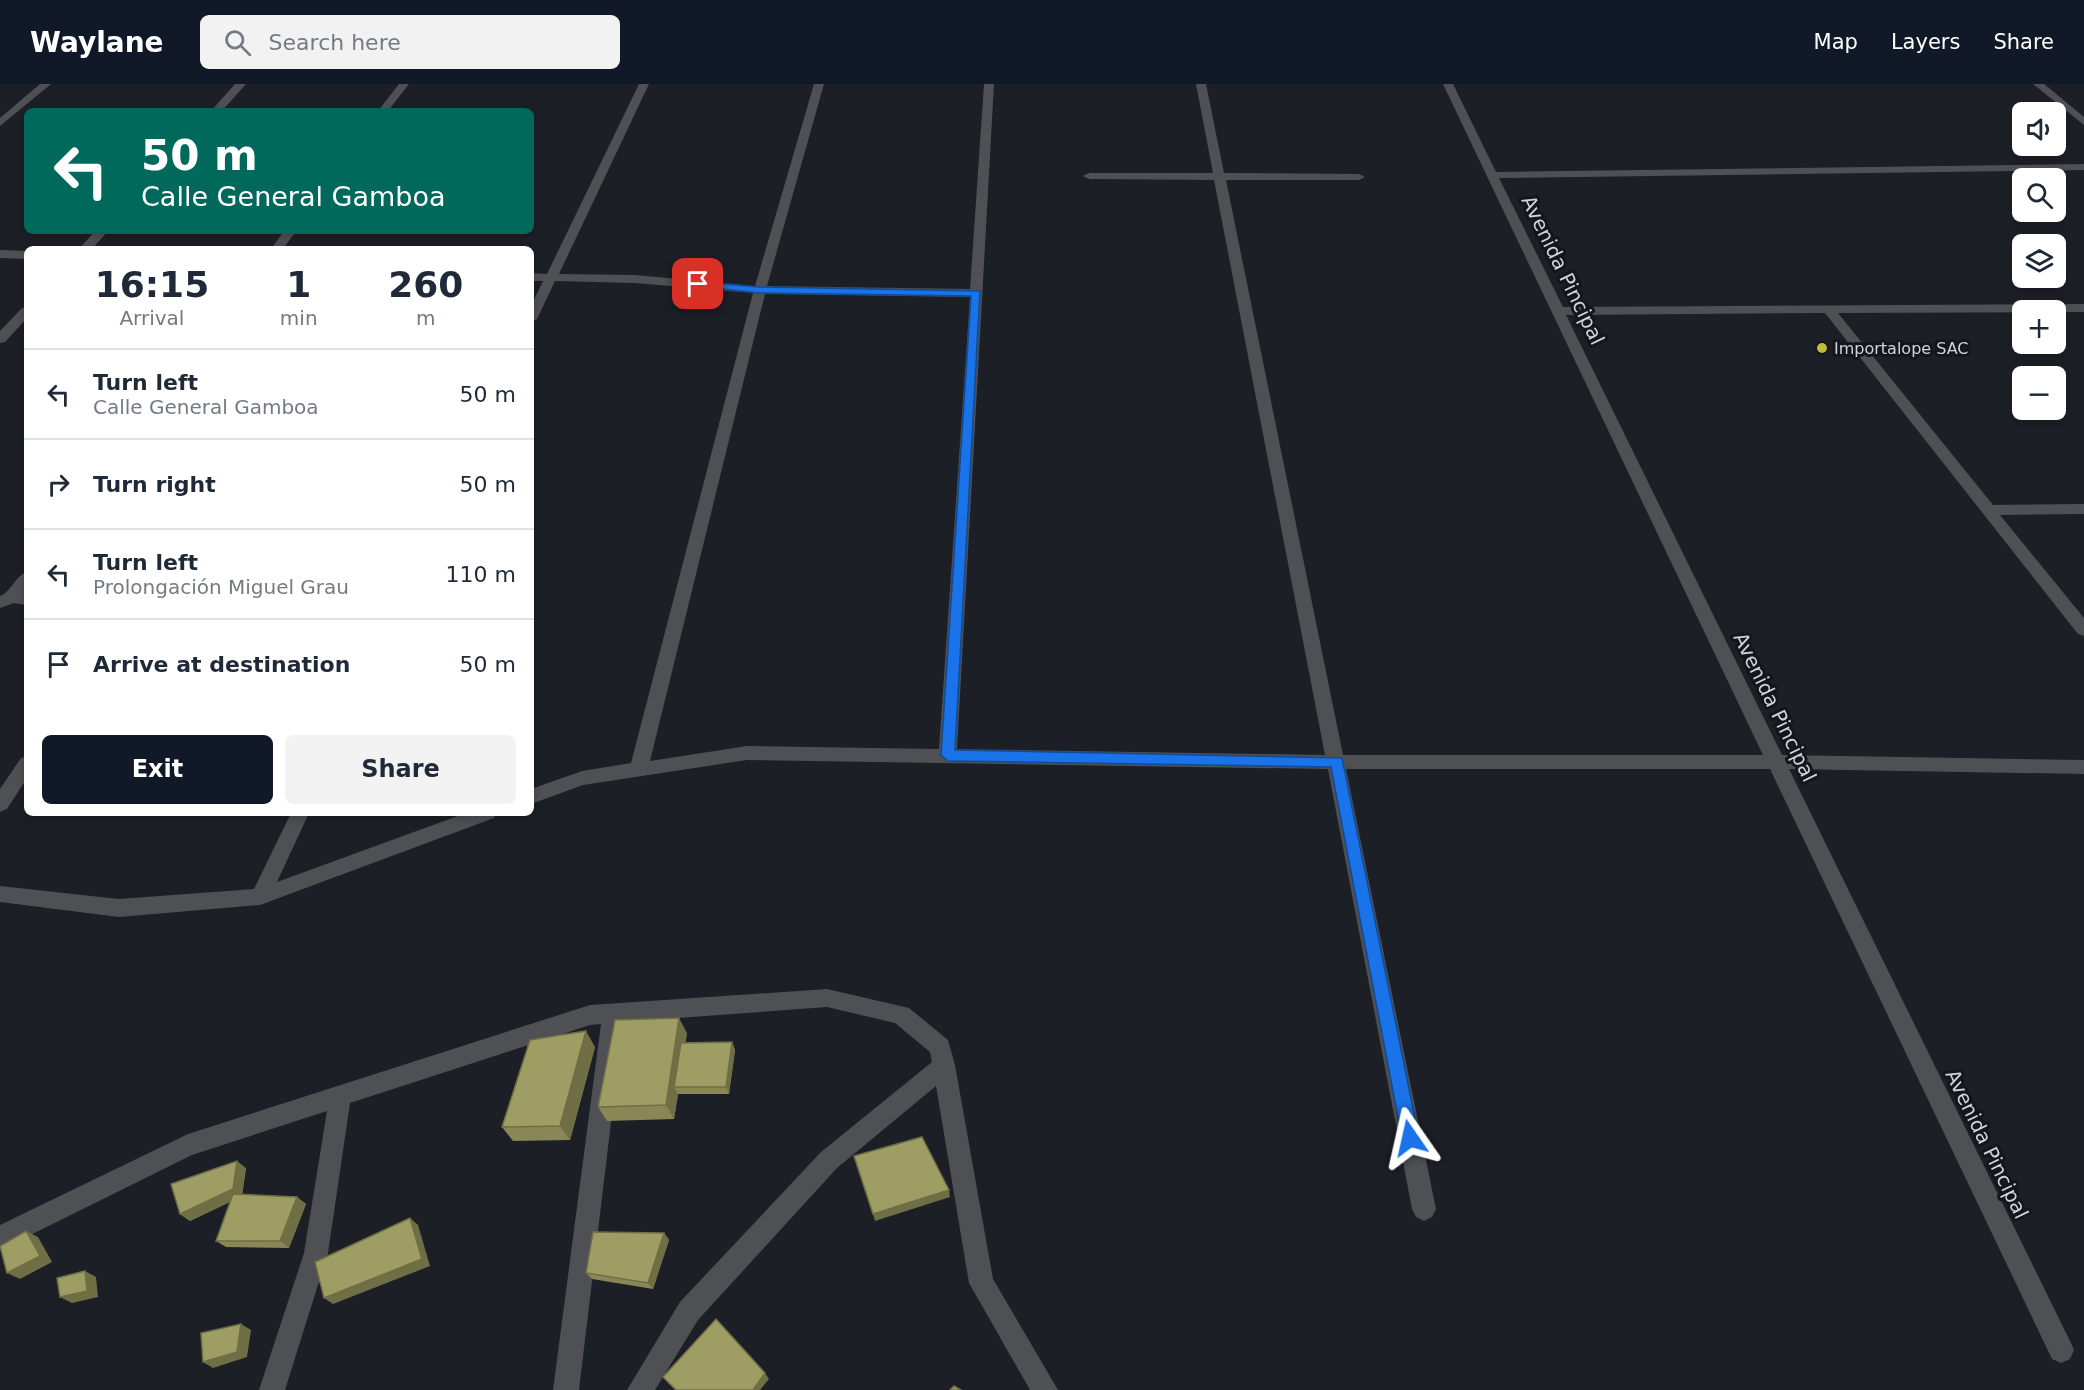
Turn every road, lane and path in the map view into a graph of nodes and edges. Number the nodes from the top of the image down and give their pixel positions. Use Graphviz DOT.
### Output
graph roads {
  1 [pos="46,84"];
  2 [pos="242,84"];
  3 [pos="404,84"];
  4 [pos="644,84"];
  5 [pos="819,84"];
  6 [pos="989,84"];
  7 [pos="1201,84"];
  8 [pos="1448,84"];
  9 [pos="2038,84"];
  10 [pos="219,108"];
  11 [pos="385,108"];
  12 [pos="2084,122"];
  13 [pos="0,123"];
  14 [pos="2084,167"];
  15 [pos="1492,175"];
  16 [pos="1089,176"];
  17 [pos="1219,176"];
  18 [pos="1359,177"];
  19 [pos="99,234"];
  20 [pos="88,246"];
  21 [pos="0,254"];
  22 [pos="24,255"];
  23 [pos="534,277"];
  24 [pos="551,277"];
  25 [pos="760,290"];
  26 [pos="976,293"];
  27 [pos="1827,308"];
  28 [pos="2084,308"];
  29 [pos="1558,311"];
  30 [pos="534,313"];
  31 [pos="24,314"];
  32 [pos="0,339"];
  33 [pos="2084,509"];
  34 [pos="1988,510"];
  35 [pos="24,582"];
  36 [pos="13,599"];
  37 [pos="2084,630"];
  38 [pos="948,755"];
  39 [pos="1337,762"];
  40 [pos="1776,762"];
  41 [pos="639,767"];
  42 [pos="2084,767"];
  43 [pos="24,768"];
  44 [pos="534,796"];
  45 [pos="0,804"];
  46 [pos="299,816"];
  47 [pos="479,816"];
  48 [pos="0,894"];
  49 [pos="260,897"];
  50 [pos="613,1014"];
  51 [pos="944,1065"];
  52 [pos="340,1096"];
  53 [pos="1424,1209"];
  54 [pos="0,1238"];
  55 [pos="2061,1350"];
  56 [pos="272,1390"];
  57 [pos="566,1390"];
  58 [pos="640,1390"];
  59 [pos="1045,1390"];
  1 -- 13 [label="street"];
  2 -- 10 [label="street"];
  3 -- 11 [label="street"];
  4 -- 24 [label="street"];
  5 -- 25 [label="street"];
  6 -- 26 [label="street"];
  7 -- 17 [label="street"];
  8 -- 15 [label="street, Avenida Pincipal"];
  9 -- 12 [label="street"];
  14 -- 15 [label="street"];
  15 -- 29 [label="street, Avenida Pincipal"];
  16 -- 17 [label="street"];
  17 -- 18 [label="street"];
  17 -- 39 [label="street"];
  19 -- 20 [label="street"];
  21 -- 22 [label="street"];
  23 -- 24 [label="street"];
  24 -- 25 [label="street"];
  24 -- 30 [label="street"];
  25 -- 26 [label="street"];
  25 -- 41 [label="street"];
  26 -- 38 [label="street"];
  27 -- 28 [label="street"];
  27 -- 29 [label="street"];
  27 -- 34 [label="street"];
  29 -- 40 [label="street, Avenida Pincipal"];
  31 -- 32 [label="street"];
  33 -- 34 [label="street"];
  34 -- 37 [label="street"];
  35 -- 36 [label="street"];
  38 -- 39 [label="street"];
  38 -- 41 [label="street"];
  39 -- 40 [label="street"];
  39 -- 53 [label="street"];
  40 -- 42 [label="street"];
  40 -- 55 [label="street, Avenida Pincipal"];
  41 -- 44 [label="street"];
  43 -- 45 [label="street"];
  46 -- 49 [label="street"];
  47 -- 49 [label="street"];
  48 -- 49 [label="street"];
  50 -- 51 [label="street"];
  50 -- 52 [label="street"];
  50 -- 57 [label="street"];
  51 -- 58 [label="street"];
  51 -- 59 [label="street"];
  52 -- 54 [label="street"];
  52 -- 56 [label="street"];
}
